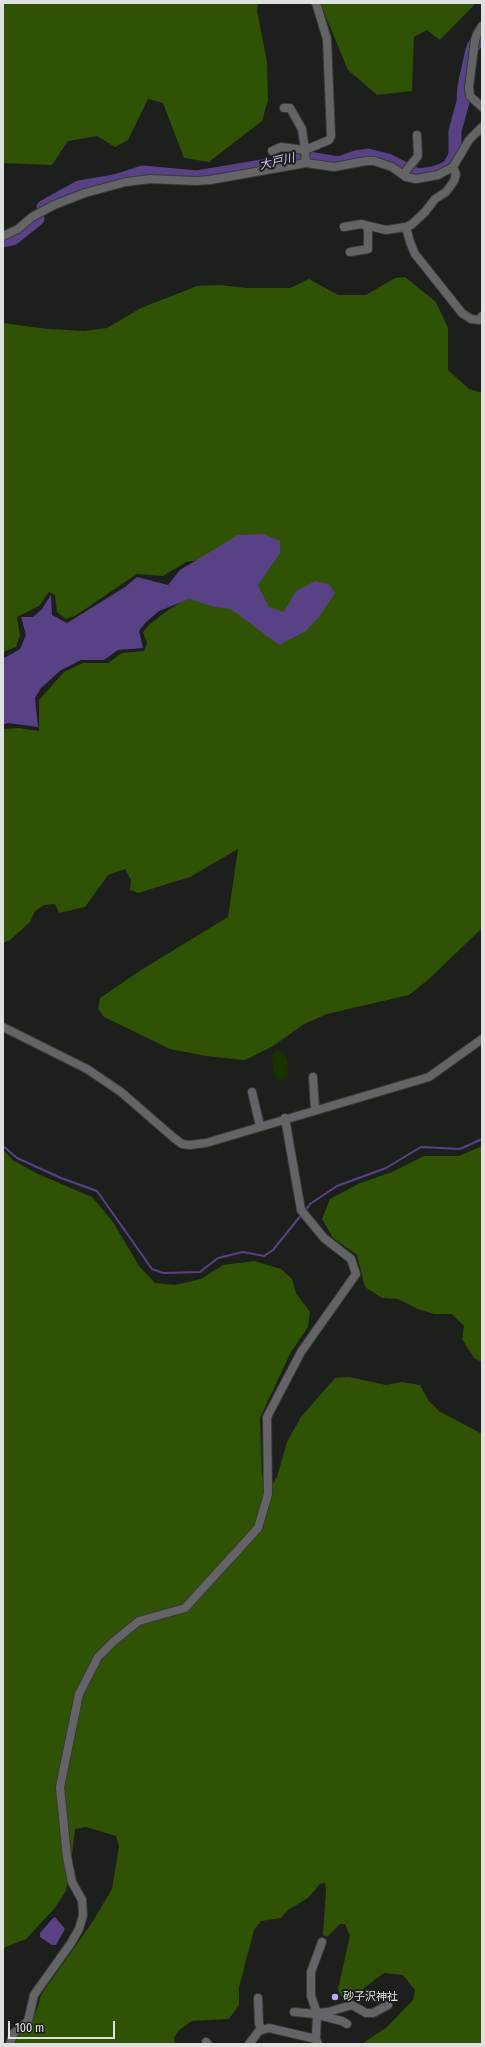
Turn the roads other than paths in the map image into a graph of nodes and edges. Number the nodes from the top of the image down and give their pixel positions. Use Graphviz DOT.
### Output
graph roads {
  1 [pos="316,3"];
  2 [pos="482,26"];
  3 [pos="482,107"];
  4 [pos="284,108"];
  5 [pos="482,127"];
  6 [pos="417,135"];
  7 [pos="272,151"];
  8 [pos="305,156"];
  9 [pos="453,167"];
  10 [pos="406,172"];
  11 [pos="368,226"];
  12 [pos="344,227"];
  13 [pos="406,227"];
  14 [pos="3,236"];
  15 [pos="350,252"];
  16 [pos="482,316"];
  17 [pos="3,1027"];
  18 [pos="482,1039"];
  19 [pos="313,1077"];
  20 [pos="252,1092"];
  21 [pos="315,1110"];
  22 [pos="285,1118"];
  23 [pos="260,1126"];
  24 [pos="322,1942"];
  25 [pos="258,1998"];
  26 [pos="388,2005"];
  27 [pos="294,2012"];
  28 [pos="317,2014"];
  29 [pos="347,2024"];
  30 [pos="262,2030"];
  31 [pos="317,2041"];
  32 [pos="10,2044"];
  33 [pos="249,2044"];
  1 -- 8 [label="street"];
  2 -- 3 [label="street"];
  4 -- 8 [label="street"];
  5 -- 9 [label="street"];
  6 -- 10 [label="street"];
  7 -- 8 [label="street"];
  8 -- 10 [label="street"];
  8 -- 14 [label="street"];
  9 -- 10 [label="street"];
  9 -- 13 [label="street"];
  11 -- 12 [label="street"];
  11 -- 13 [label="street"];
  11 -- 15 [label="street"];
  13 -- 16 [label="street"];
  17 -- 23 [label="street"];
  18 -- 21 [label="street"];
  19 -- 21 [label="street"];
  20 -- 23 [label="street"];
  21 -- 22 [label="street"];
  22 -- 23 [label="street"];
  22 -- 32 [label="street"];
  24 -- 28 [label="street"];
  25 -- 30 [label="street"];
  26 -- 28 [label="street"];
  27 -- 28 [label="street"];
  28 -- 29 [label="street"];
  28 -- 31 [label="street"];
  30 -- 31 [label="street"];
  30 -- 33 [label="street"];
}
